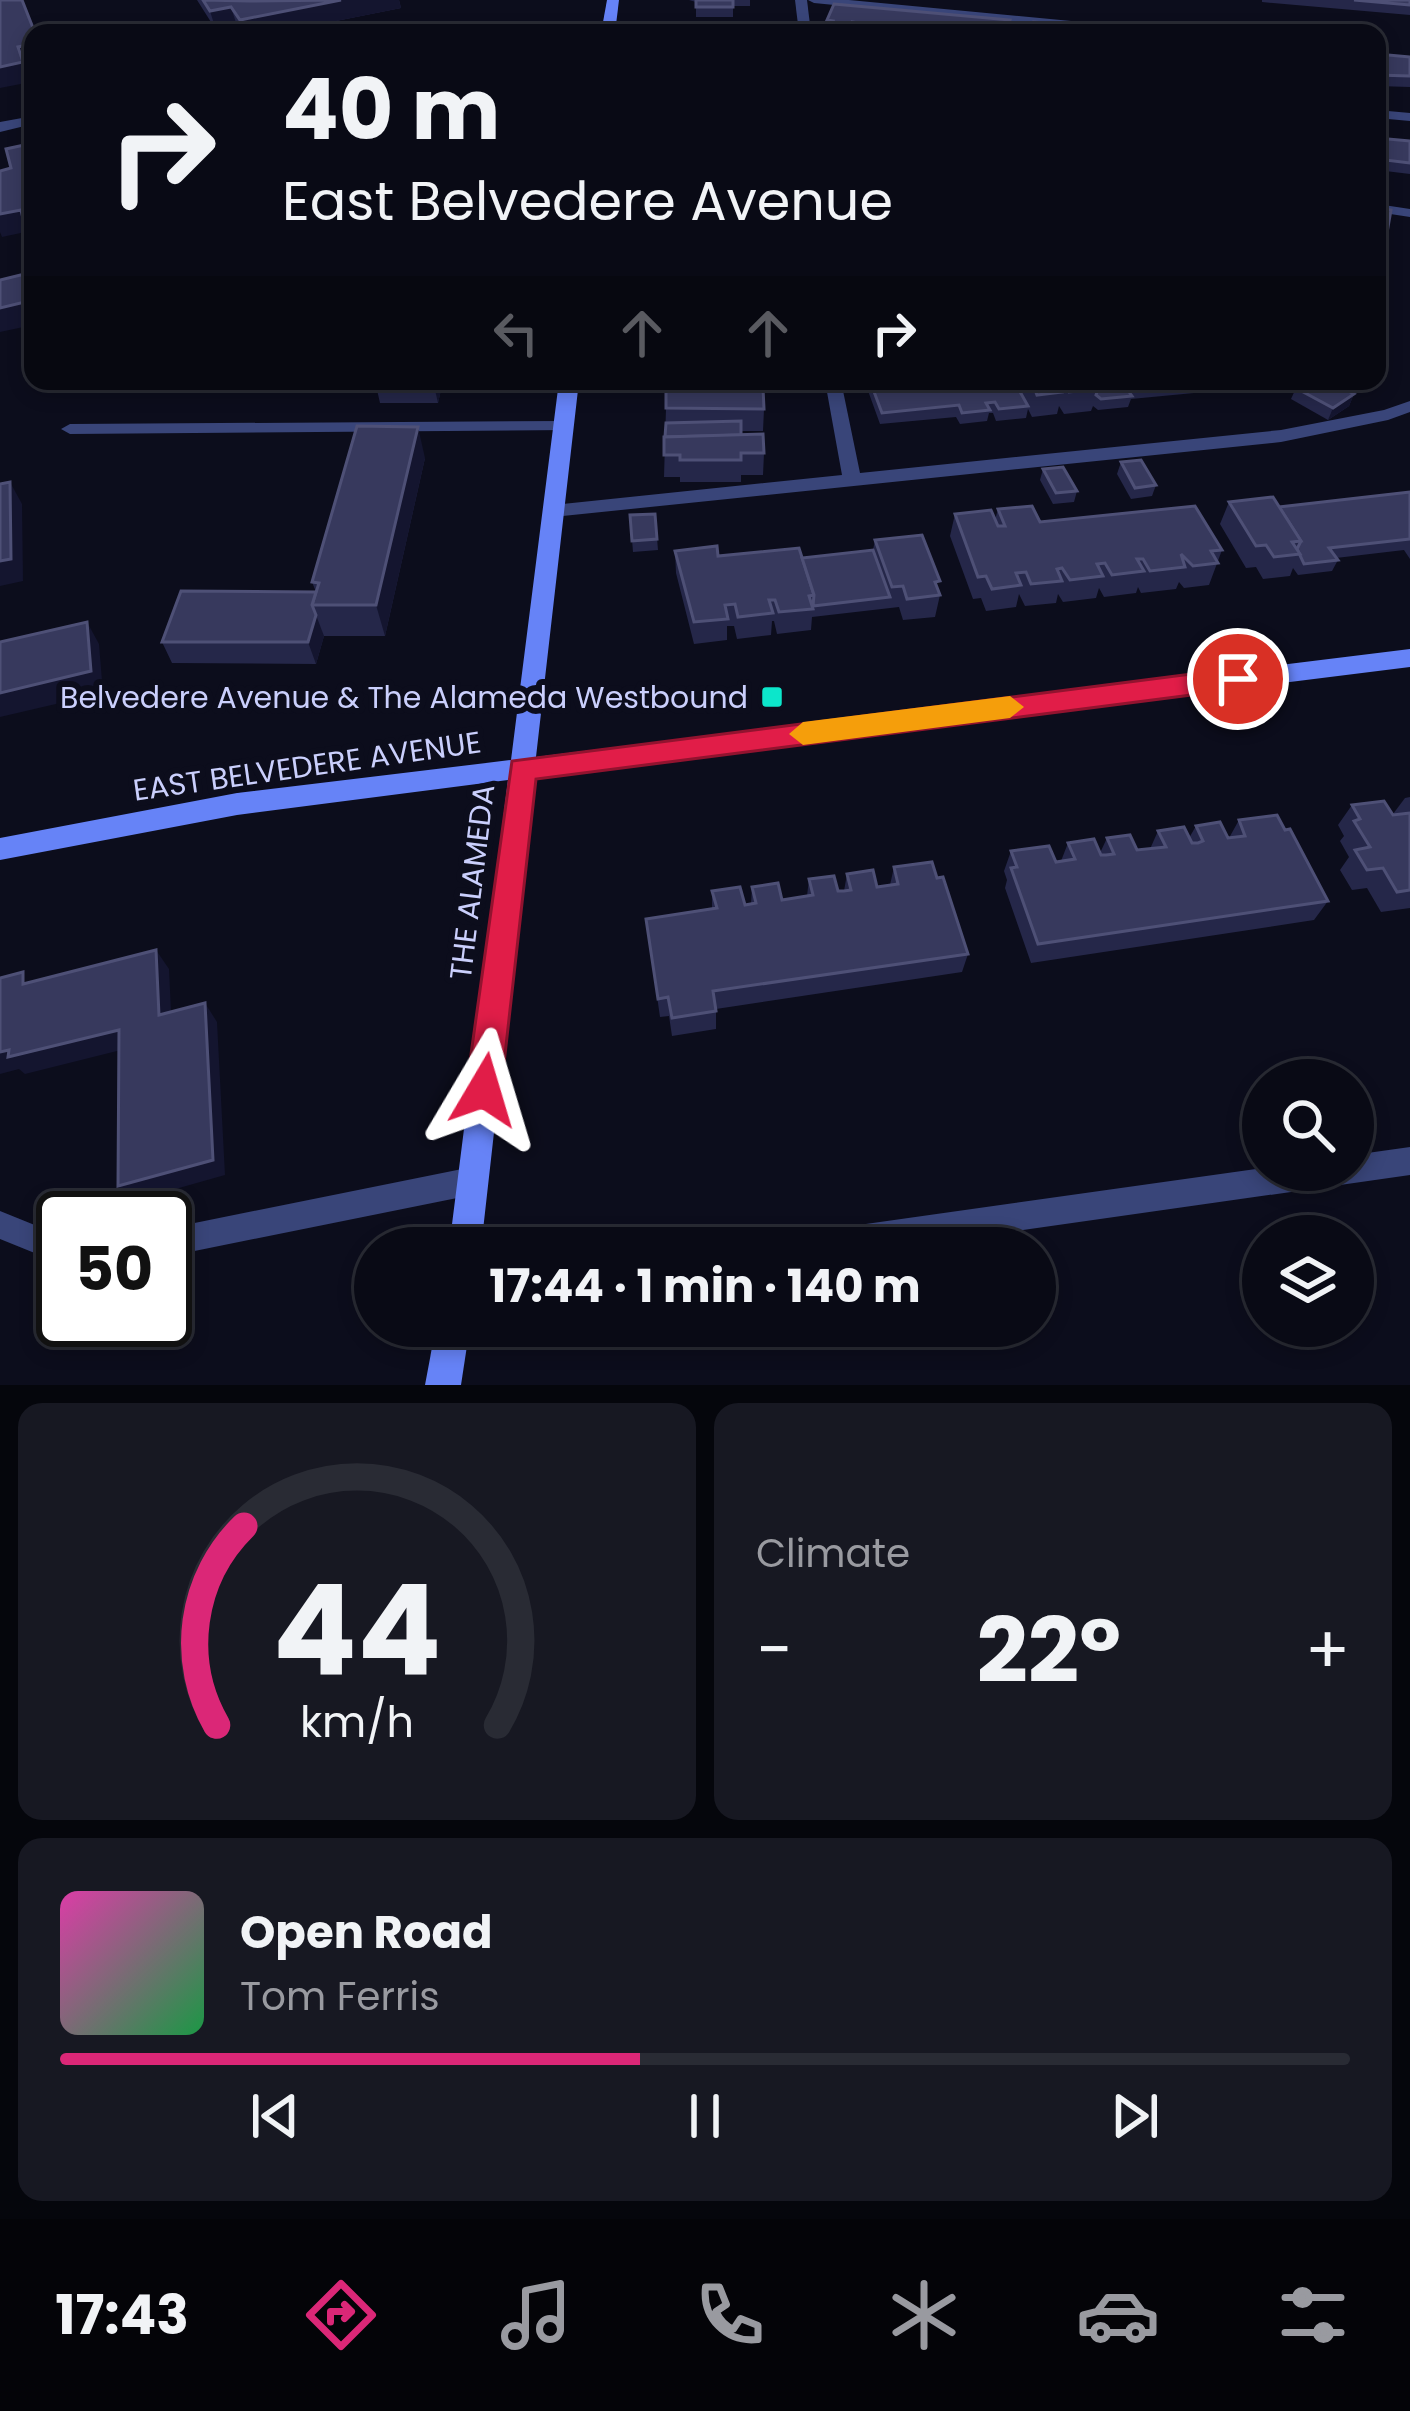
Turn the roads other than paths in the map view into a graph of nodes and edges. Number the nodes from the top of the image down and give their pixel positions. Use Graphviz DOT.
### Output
graph roads {
  1 [pos="814,0"];
  2 [pos="1062,24"];
  3 [pos="568,390"];
  4 [pos="835,390"];
  5 [pos="1410,406"];
  6 [pos="563,426"];
  7 [pos="70,429"];
  8 [pos="852,481"];
  9 [pos="554,511"];
  10 [pos="1410,658"];
  11 [pos="522,770"];
  12 [pos="0,850"];
  13 [pos="1410,1161"];
  14 [pos="1374,1166"];
  15 [pos="472,1181"];
  16 [pos="1242,1185"];
  17 [pos="0,1226"];
  18 [pos="467,1227"];
  19 [pos="945,1227"];
  20 [pos="192,1238"];
  21 [pos="36,1240"];
  22 [pos="449,1347"];
  23 [pos="443,1385"];
  1 -- 2 [label="lane"];
  3 -- 6 [label="main road, THE ALAMEDA"];
  4 -- 8 [label="lane"];
  5 -- 8 [label="lane"];
  6 -- 7 [label="lane"];
  6 -- 9 [label="main road, THE ALAMEDA"];
  8 -- 9 [label="lane"];
  9 -- 11 [label="main road, THE ALAMEDA"];
  10 -- 11 [label="main road, EAST BELVEDERE AVENUE"];
  11 -- 12 [label="main road, EAST BELVEDERE AVENUE"];
  11 -- 15 [label="main road, THE ALAMEDA"];
  13 -- 14 [label="lane"];
  15 -- 18 [label="main road, THE ALAMEDA"];
  15 -- 20 [label="lane"];
  16 -- 19 [label="lane"];
  17 -- 21 [label="lane"];
  22 -- 23 [label="main road"];
}
